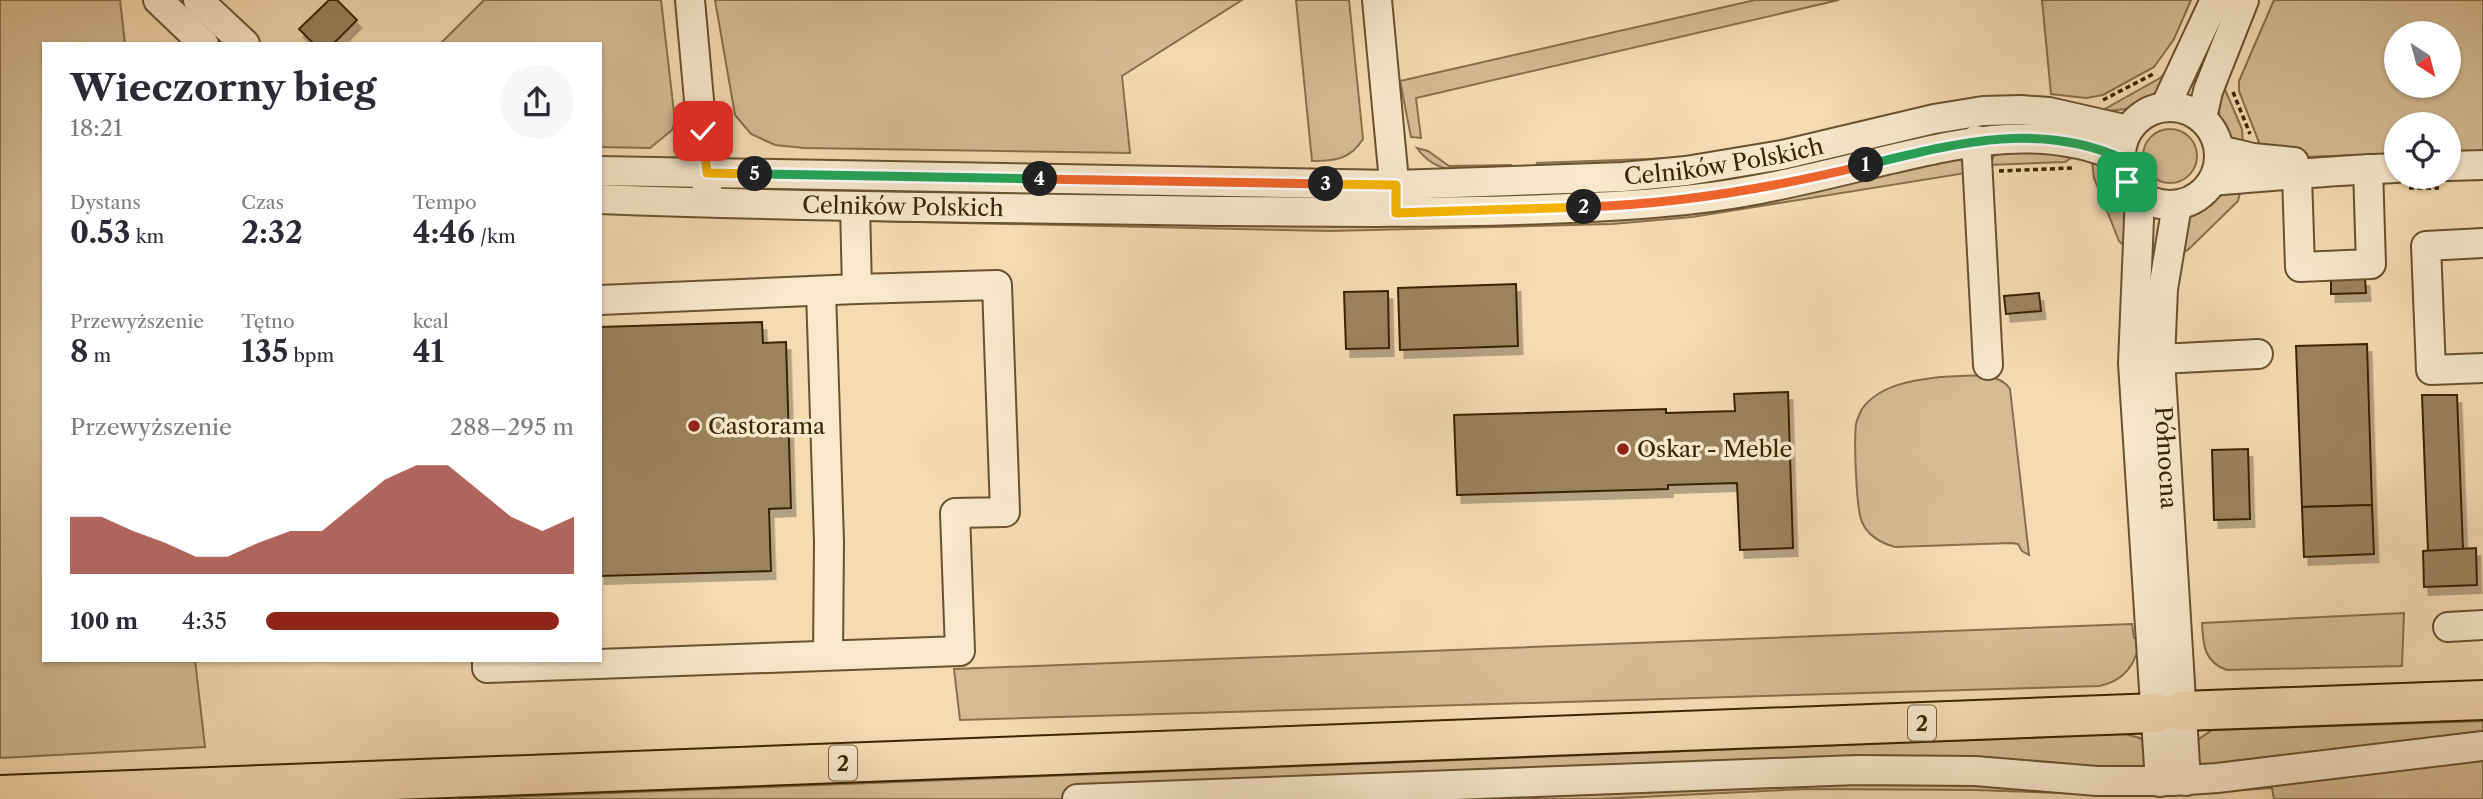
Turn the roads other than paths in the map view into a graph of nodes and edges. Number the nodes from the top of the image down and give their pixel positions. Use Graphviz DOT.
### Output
graph roads {
  1 [pos="158,0"];
  2 [pos="198,0"];
  3 [pos="690,0"];
  4 [pos="1377,0"];
  5 [pos="2215,0"];
  6 [pos="2244,0"];
  7 [pos="202,42"];
  8 [pos="243,42"];
  9 [pos="2165,107"];
  10 [pos="2202,118"];
  11 [pos="2128,130"];
  12 [pos="1976,140"];
  13 [pos="2219,150"];
  14 [pos="2121,158"];
  15 [pos="2483,165"];
  16 [pos="2461,166"];
  17 [pos="2384,168"];
  18 [pos="2338,169"];
  19 [pos="2368,169"];
  20 [pos="602,171"];
  21 [pos="707,173"];
  22 [pos="2297,176"];
  23 [pos="2213,181"];
  24 [pos="1396,185"];
  25 [pos="2140,195"];
  26 [pos="602,199"];
  27 [pos="707,203"];
  28 [pos="2177,205"];
  29 [pos="855,206"];
  30 [pos="1396,213"];
  31 [pos="2483,243"];
  32 [pos="857,289"];
  33 [pos="821,291"];
  34 [pos="602,300"];
  35 [pos="2258,354"];
  36 [pos="2134,362"];
  37 [pos="1988,365"];
  38 [pos="2483,368"];
  39 [pos="2483,625"];
  40 [pos="2448,626"];
  41 [pos="828,656"];
  42 [pos="487,662"];
  43 [pos="2483,700"];
  44 [pos="2170,712"];
  45 [pos="2483,746"];
  46 [pos="2173,781"];
  47 [pos="0,794"];
  48 [pos="1077,799"];
  1 -- 7 [label="street"];
  2 -- 8 [label="street"];
  3 -- 21 [label="street"];
  4 -- 24 [label="street"];
  5 -- 9 [label="street"];
  6 -- 10 [label="street"];
  9 -- 10 [label="street"];
  9 -- 11 [label="street"];
  10 -- 13 [label="street"];
  11 -- 14 [label="street"];
  11 -- 24 [label="street, Celników Polskich"];
  12 -- 14 [label="street, Celników Polskich"];
  12 -- 30 [label="street, Celników Polskich"];
  12 -- 37 [label="street"];
  13 -- 18 [label="street"];
  13 -- 23 [label="street"];
  14 -- 25 [label="street"];
  15 -- 16 [label="street"];
  17 -- 19 [label="street"];
  18 -- 19 [label="street"];
  18 -- 22 [label="street"];
  19 -- 22 [label="street"];
  20 -- 21 [label="street, Celników Polskich"];
  21 -- 24 [label="street, Celników Polskich"];
  21 -- 27 [label="street"];
  22 -- 23 [label="street"];
  23 -- 28 [label="street"];
  24 -- 30 [label="street"];
  25 -- 28 [label="street"];
  25 -- 36 [label="street, Północna"];
  26 -- 27 [label="street, Celników Polskich"];
  27 -- 29 [label="street, Celników Polskich"];
  28 -- 36 [label="street, Północna"];
  29 -- 30 [label="street, Celników Polskich"];
  29 -- 32 [label="street"];
  31 -- 38 [label="street"];
  32 -- 33 [label="street"];
  32 -- 41 [label="street"];
  33 -- 34 [label="street"];
  33 -- 41 [label="street"];
  35 -- 36 [label="street"];
  36 -- 44 [label="street, Północna"];
  39 -- 40 [label="street"];
  41 -- 42 [label="street"];
  43 -- 44 [label="highway, 2"];
  44 -- 46 [label="street, Północna"];
  44 -- 47 [label="highway, 2"];
  45 -- 46 [label="street"];
  46 -- 48 [label="street"];
}
